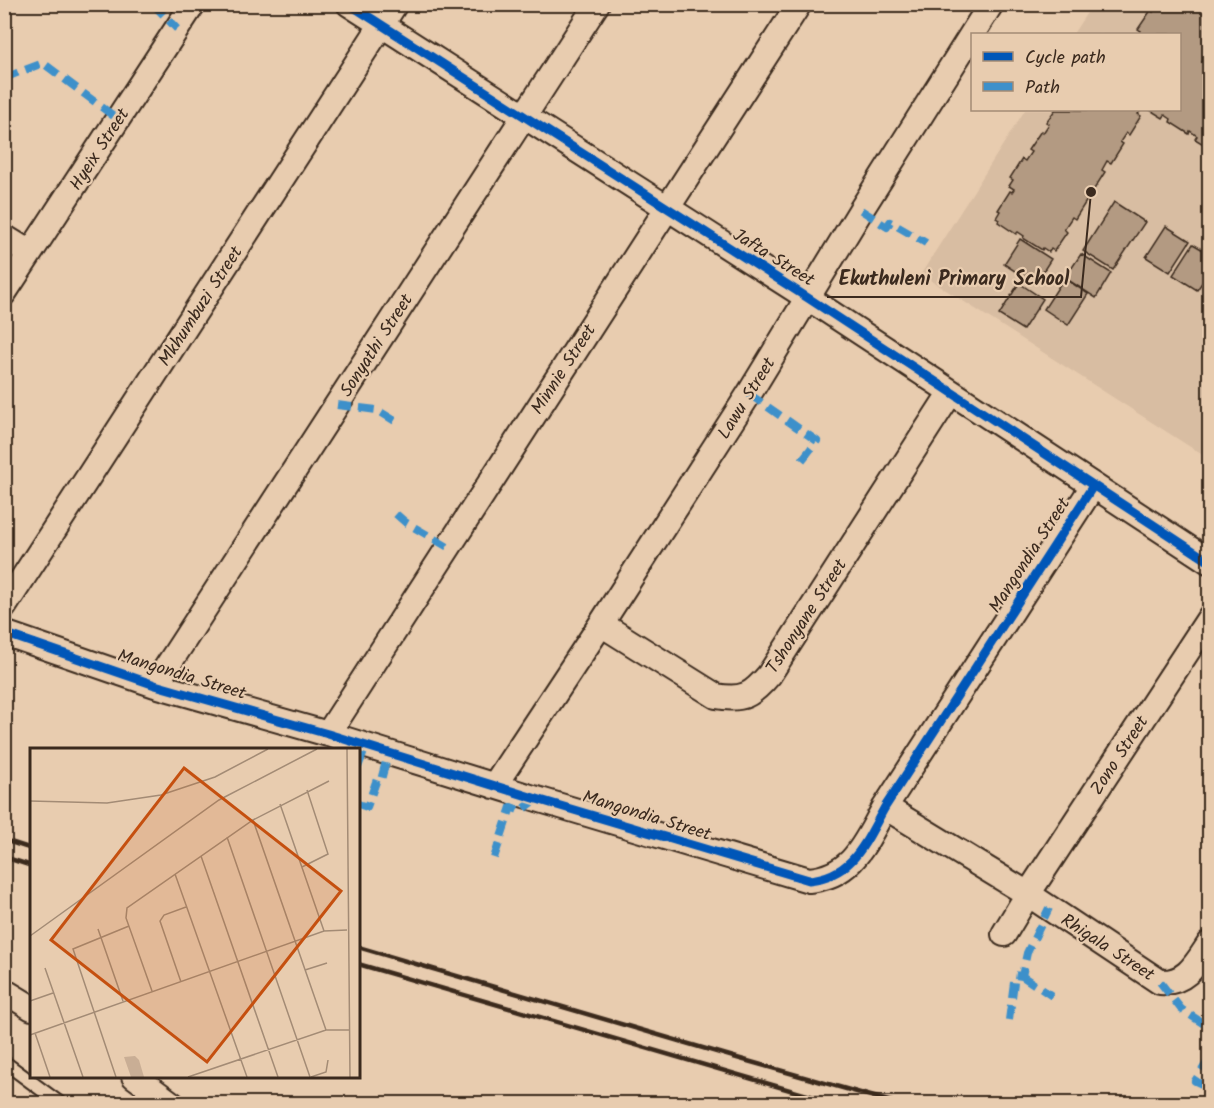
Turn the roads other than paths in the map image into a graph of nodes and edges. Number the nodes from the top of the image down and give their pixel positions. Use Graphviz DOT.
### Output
graph roads {
  1 [pos="192,4"];
  2 [pos="349,4"];
  3 [pos="395,4"];
  4 [pos="597,4"];
  5 [pos="799,4"];
  6 [pos="991,4"];
  7 [pos="382,25"];
  8 [pos="973,33"];
  9 [pos="971,36"];
  10 [pos="525,116"];
  11 [pos="666,208"];
  12 [pos="4,237"];
  13 [pos="30,253"];
  14 [pos="4,294"];
  15 [pos="808,298"];
  16 [pos="951,392"];
  17 [pos="1093,486"];
  18 [pos="1209,562"];
  19 [pos="4,607"];
  20 [pos="1209,616"];
  21 [pos="602,624"];
  22 [pos="4,633"];
  23 [pos="155,685"];
  24 [pos="328,734"];
  25 [pos="494,786"];
  26 [pos="885,807"];
  27 [pos="1028,894"];
  28 [pos="1004,934"];
  29 [pos="1209,943"];
  30 [pos="4,991"];
  31 [pos="30,1007"];
  32 [pos="4,1062"];
  33 [pos="135,1078"];
  34 [pos="61,1104"];
  35 [pos="172,1104"];
  1 -- 13 [label="street, Hyeix Street"];
  2 -- 7 [label="street, Jafta Street"];
  3 -- 7 [label="street, Mkhumbuzi Street"];
  4 -- 10 [label="street, Sonyathi Street"];
  5 -- 11 [label="street, Minnie Street"];
  6 -- 8 [label="street, Lawu Street"];
  7 -- 10 [label="street, Jafta Street"];
  7 -- 19 [label="street, Mkhumbuzi Street"];
  9 -- 15 [label="street, Lawu Street"];
  10 -- 11 [label="street, Jafta Street"];
  10 -- 23 [label="street, Sonyathi Street"];
  11 -- 15 [label="street, Jafta Street"];
  11 -- 24 [label="street, Minnie Street"];
  12 -- 13 [label="street"];
  13 -- 14 [label="street, Hyeix Street"];
  15 -- 16 [label="street, Jafta Street"];
  15 -- 21 [label="street, Lawu Street"];
  16 -- 17 [label="street, Jafta Street"];
  16 -- 21 [label="street, Tshonyane Street"];
  17 -- 18 [label="street, Jafta Street"];
  17 -- 26 [label="street, Mangondia Street"];
  20 -- 27 [label="street, Zono Street"];
  21 -- 25 [label="street, Lawu Street"];
  22 -- 23 [label="street, Mangondia Street"];
  23 -- 24 [label="street, Mangondia Street"];
  24 -- 25 [label="street, Mangondia Street"];
  25 -- 26 [label="street, Mangondia Street"];
  26 -- 27 [label="street, Rhigala Street"];
  27 -- 28 [label="street"];
  27 -- 29 [label="street, Rhigala Street"];
  30 -- 31 [label="street"];
  32 -- 34 [label="lane"];
  33 -- 35 [label="street"];
}
